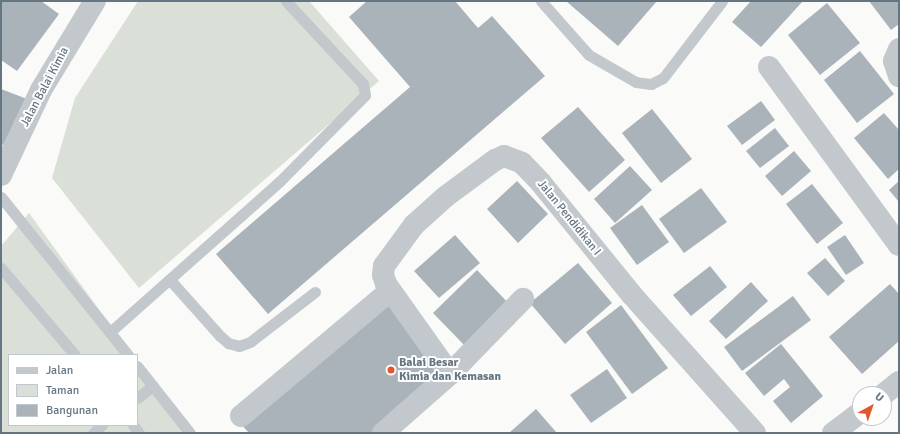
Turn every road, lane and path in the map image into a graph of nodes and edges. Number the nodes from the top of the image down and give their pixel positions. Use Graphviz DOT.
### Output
graph roads {
  1 [pos="94,1"];
  2 [pos="286,1"];
  3 [pos="540,1"];
  4 [pos="722,1"];
  5 [pos="899,49"];
  6 [pos="769,67"];
  7 [pos="899,76"];
  8 [pos="1,175"];
  9 [pos="1,197"];
  10 [pos="899,245"];
  11 [pos="1,268"];
  12 [pos="170,281"];
  13 [pos="390,291"];
  14 [pos="315,292"];
  15 [pos="523,299"];
  16 [pos="110,332"];
  17 [pos="74,354"];
  18 [pos="127,354"];
  19 [pos="138,367"];
  20 [pos="450,374"];
  21 [pos="153,386"];
  22 [pos="138,397"];
  23 [pos="240,416"];
  24 [pos="852,419"];
  25 [pos="101,426"];
  26 [pos="92,433"];
  27 [pos="190,433"];
  28 [pos="383,433"];
  29 [pos="755,433"];
  30 [pos="833,433"];
  1 -- 8 [label="street, Jalan Balai Kimia"];
  2 -- 12 [label="lane"];
  3 -- 4 [label="lane"];
  5 -- 7 [label="street"];
  6 -- 10 [label="street"];
  9 -- 16 [label="lane"];
  11 -- 17 [label="lane"];
  12 -- 14 [label="lane"];
  12 -- 16 [label="lane"];
  13 -- 20 [label="street, Jalan Pendidikan I"];
  13 -- 23 [label="street"];
  13 -- 29 [label="street, Jalan Pendidikan I"];
  15 -- 20 [label="street"];
  16 -- 18 [label="lane"];
  19 -- 21 [label="lane"];
  20 -- 28 [label="street"];
  21 -- 22 [label="lane"];
  21 -- 27 [label="lane"];
  24 -- 30 [label="street"];
  25 -- 26 [label="lane"];
}
